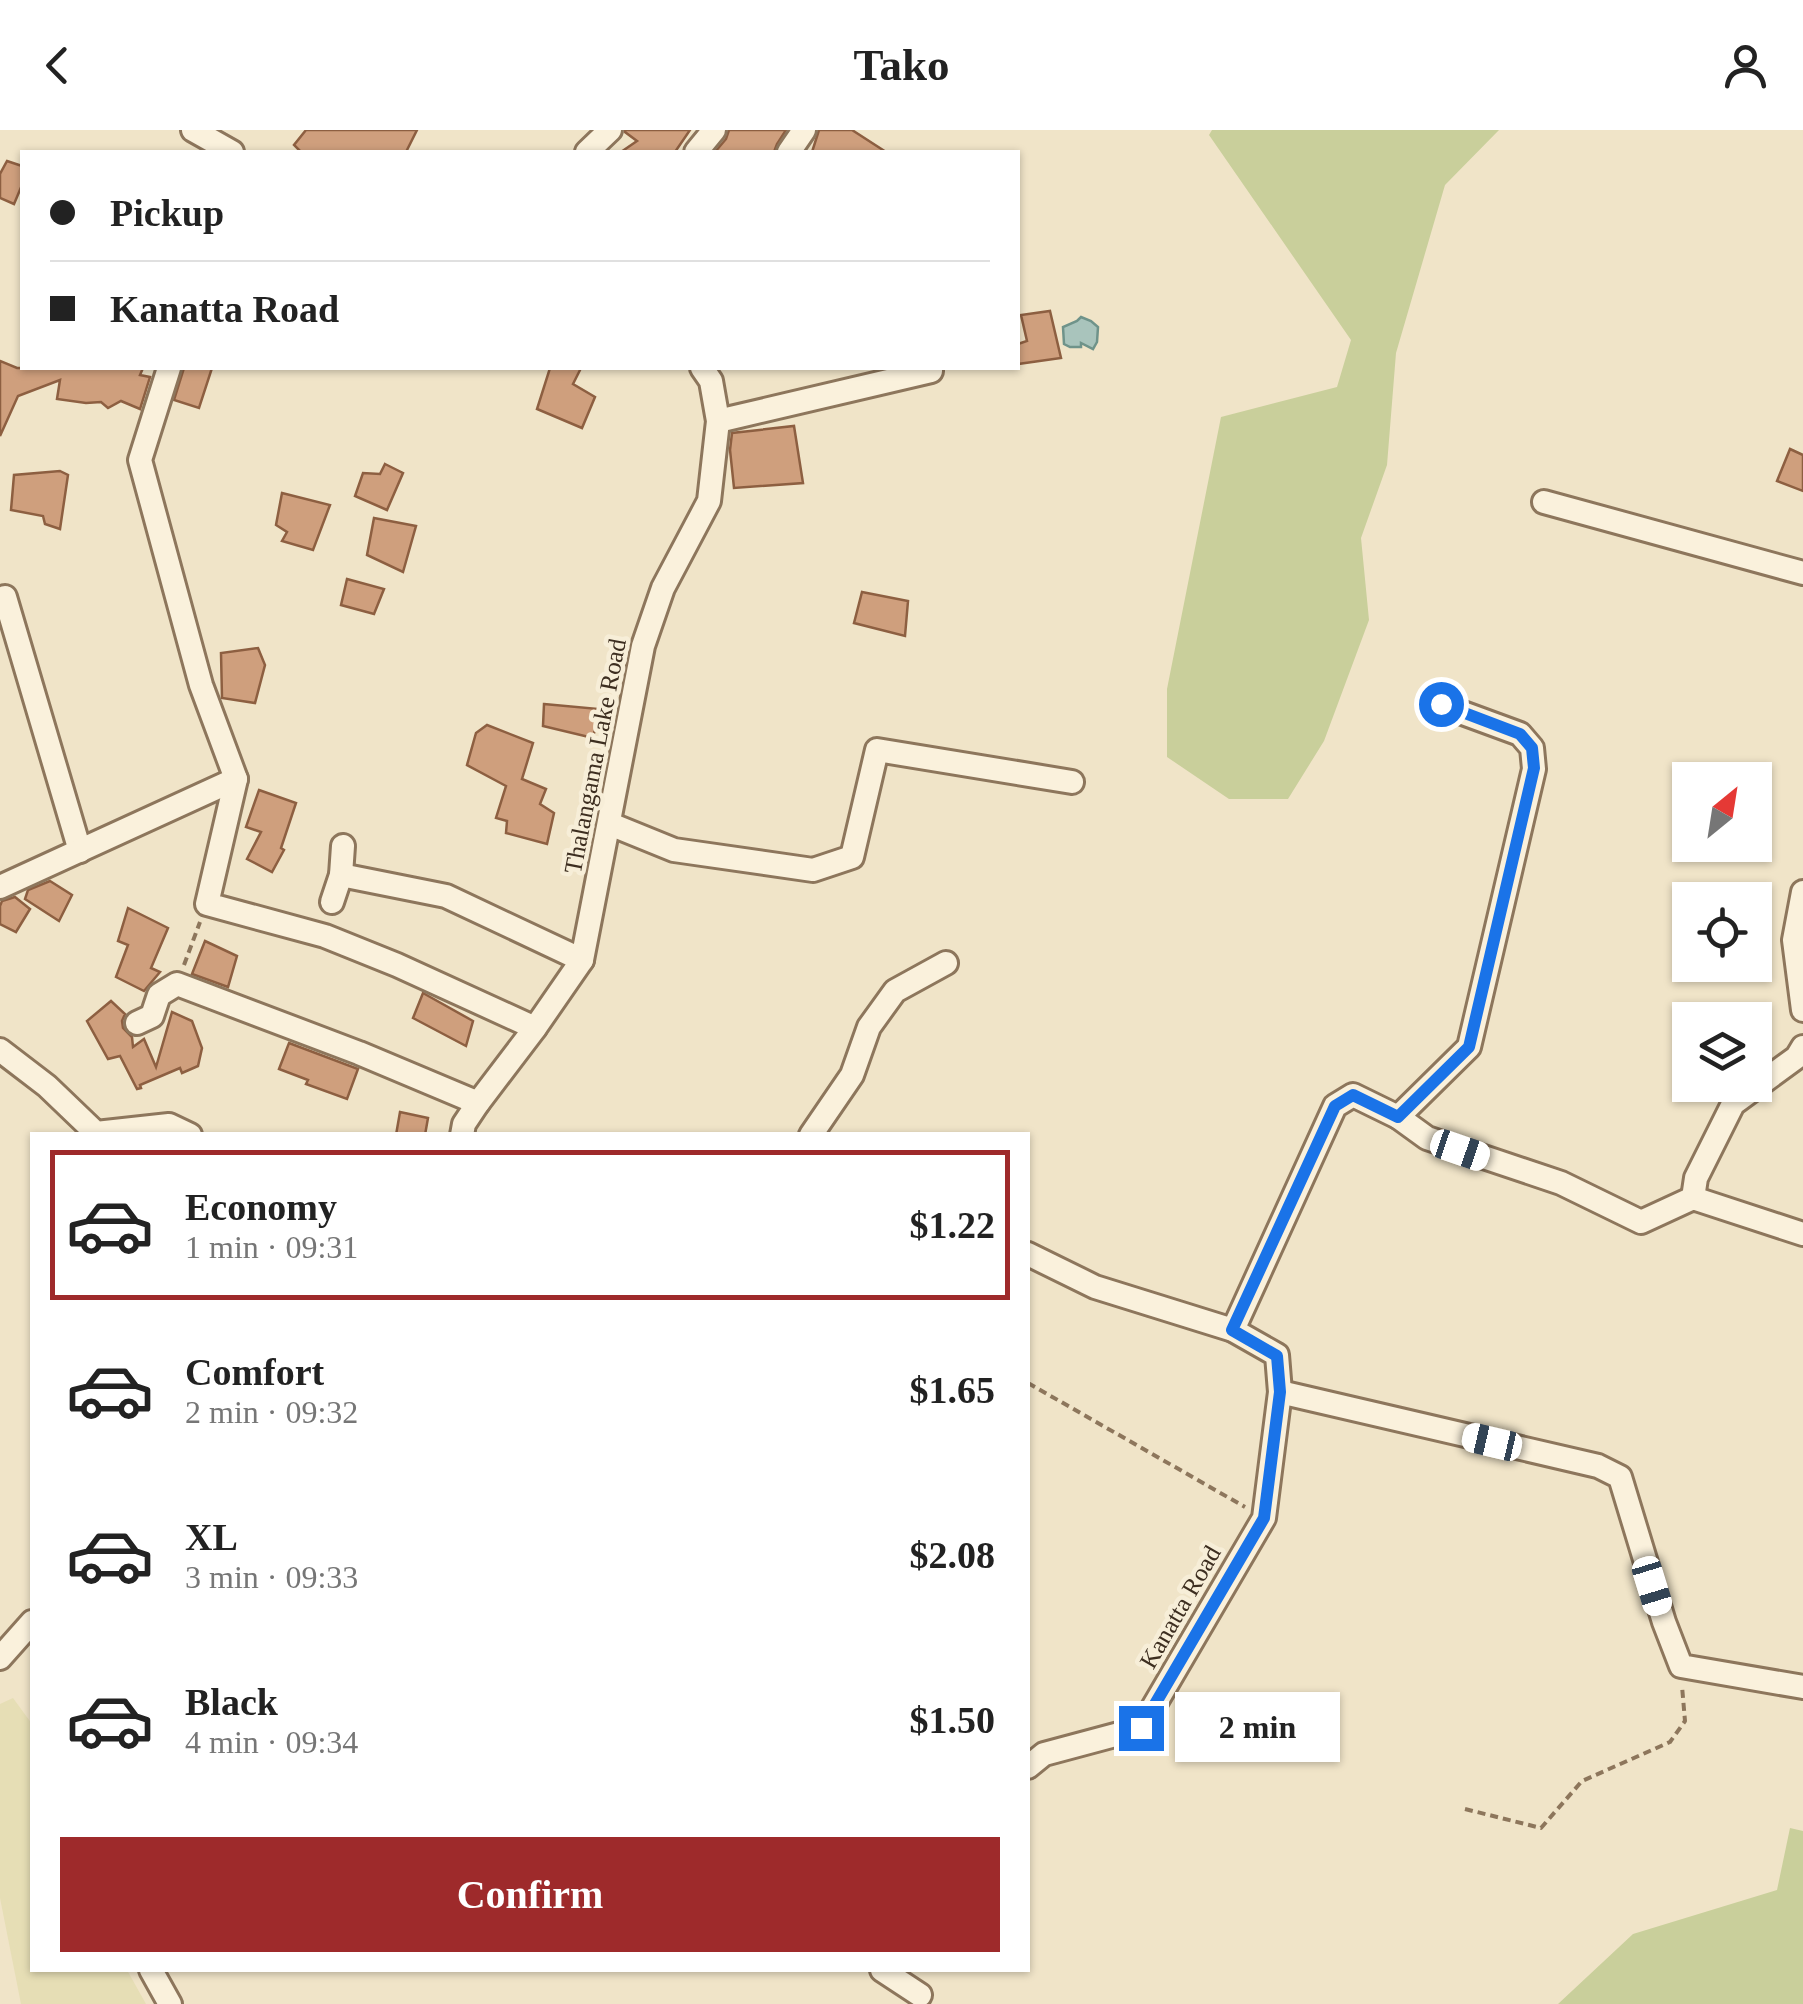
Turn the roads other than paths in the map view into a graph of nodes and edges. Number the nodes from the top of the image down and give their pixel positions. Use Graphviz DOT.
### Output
graph roads {
  1 [pos="193,130"];
  2 [pos="610,130"];
  3 [pos="714,130"];
  4 [pos="228,150"];
  5 [pos="589,150"];
  6 [pos="698,150"];
  7 [pos="169,370"];
  8 [pos="703,370"];
  9 [pos="932,371"];
  10 [pos="718,421"];
  11 [pos="1544,502"];
  12 [pos="1803,573"];
  13 [pos="4,598"];
  14 [pos="1441,704"];
  15 [pos="236,779"];
  16 [pos="1072,782"];
  17 [pos="610,824"];
  18 [pos="344,846"];
  19 [pos="80,851"];
  20 [pos="341,875"];
  21 [pos="0,888"];
  22 [pos="1803,892"];
  23 [pos="332,902"];
  24 [pos="582,960"];
  25 [pos="946,963"];
  26 [pos="1803,1010"];
  27 [pos="137,1023"];
  28 [pos="535,1028"];
  29 [pos="1803,1047"];
  30 [pos="0,1050"];
  31 [pos="478,1102"];
  32 [pos="1398,1117"];
  33 [pos="95,1132"];
  34 [pos="106,1132"];
  35 [pos="183,1132"];
  36 [pos="463,1132"];
  37 [pos="813,1132"];
  38 [pos="1693,1198"];
  39 [pos="1803,1234"];
  40 [pos="1030,1255"];
  41 [pos="1232,1330"];
  42 [pos="1280,1392"];
  43 [pos="29,1635"];
  44 [pos="0,1658"];
  45 [pos="1803,1688"];
  46 [pos="1030,1765"];
  47 [pos="152,1972"];
  48 [pos="885,1972"];
  49 [pos="926,1972"];
  50 [pos="919,1999"];
  51 [pos="170,2004"];
  1 -- 4 [label="street"];
  2 -- 5 [label="street"];
  3 -- 6 [label="street"];
  7 -- 15 [label="street"];
  8 -- 10 [label="street, Thalangama Lake Road"];
  9 -- 10 [label="street"];
  10 -- 17 [label="street, Thalangama Lake Road"];
  11 -- 12 [label="street"];
  13 -- 19 [label="street"];
  14 -- 32 [label="street"];
  15 -- 19 [label="street"];
  15 -- 28 [label="street"];
  16 -- 17 [label="street"];
  17 -- 24 [label="street, Thalangama Lake Road"];
  18 -- 20 [label="street"];
  19 -- 21 [label="street"];
  20 -- 23 [label="street"];
  20 -- 24 [label="street"];
  22 -- 26 [label="street"];
  24 -- 28 [label="street, Thalangama Lake Road"];
  25 -- 37 [label="street"];
  27 -- 31 [label="street"];
  28 -- 31 [label="street, Thalangama Lake Road"];
  29 -- 38 [label="street"];
  30 -- 33 [label="street"];
  31 -- 36 [label="street, Thalangama Lake Road"];
  32 -- 38 [label="street"];
  32 -- 41 [label="street"];
  34 -- 35 [label="street"];
  38 -- 39 [label="street"];
  40 -- 41 [label="street"];
  41 -- 42 [label="street"];
  42 -- 45 [label="street"];
  42 -- 46 [label="street, Kanatta Road"];
  43 -- 44 [label="street"];
  47 -- 51 [label="street"];
  48 -- 50 [label="street"];
  49 -- 50 [label="street"];
}
